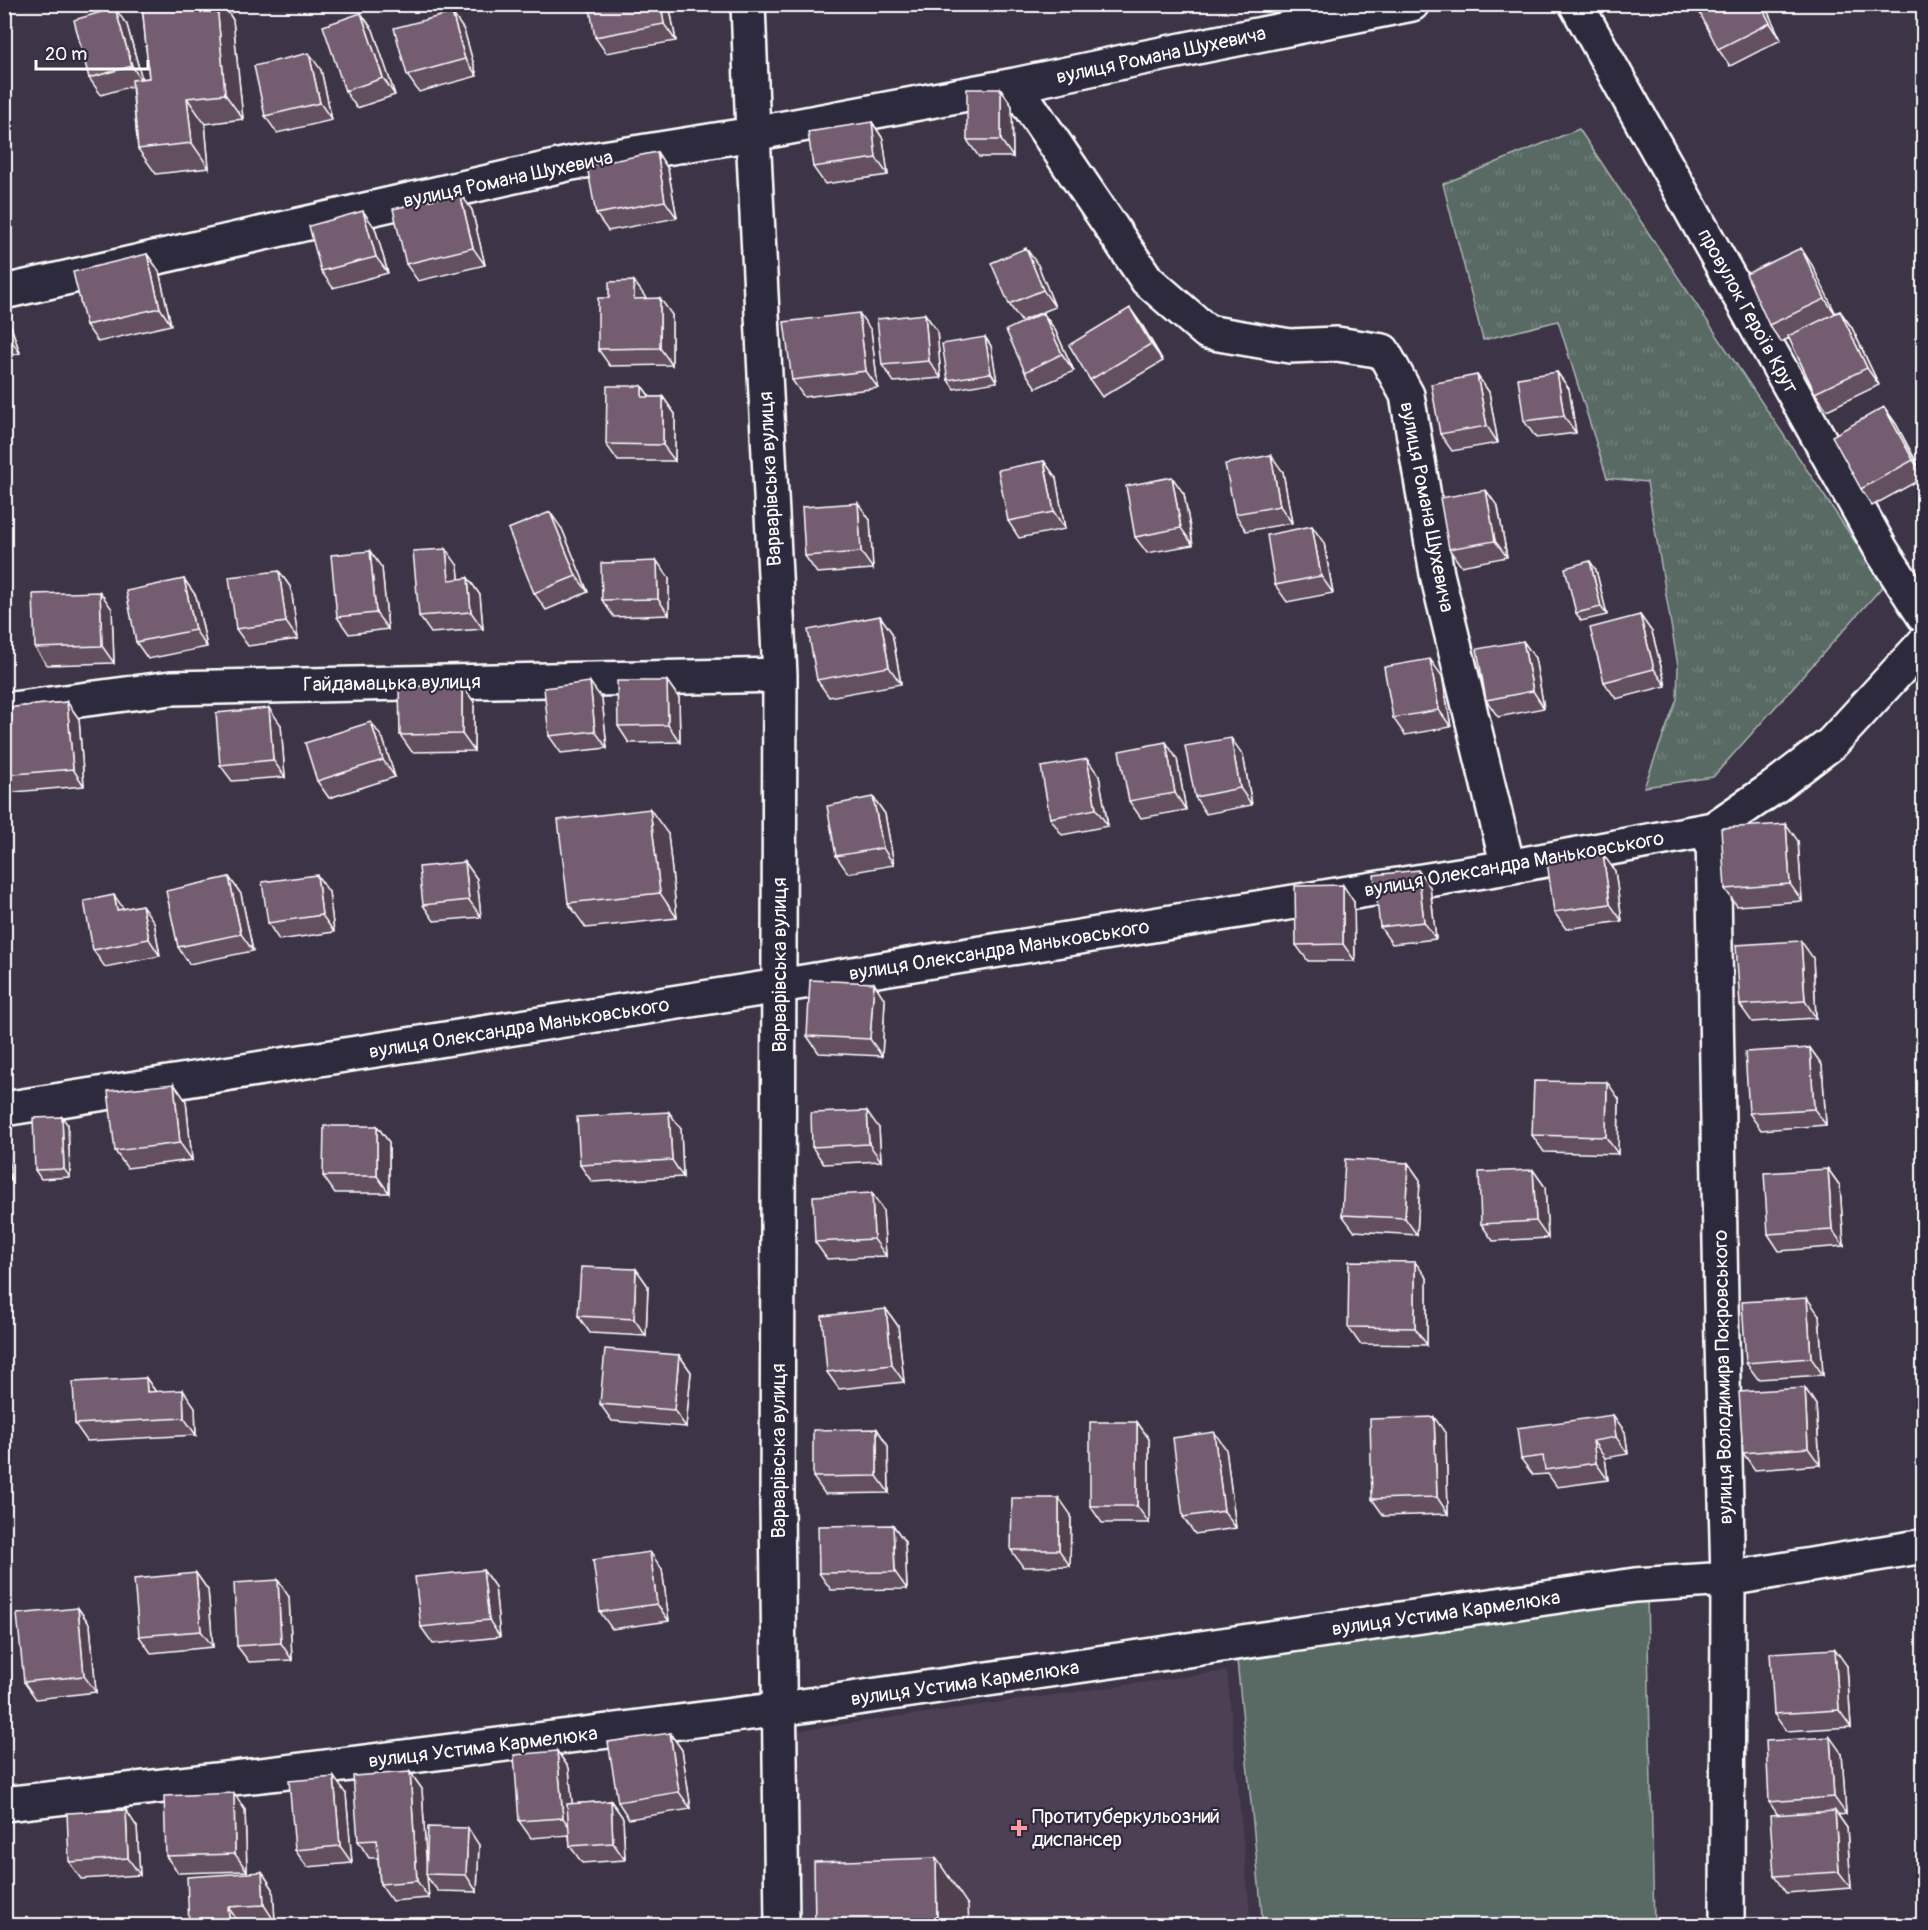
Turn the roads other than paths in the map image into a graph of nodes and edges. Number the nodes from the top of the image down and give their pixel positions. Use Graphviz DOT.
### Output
graph roads {
  1 [pos="748,4"];
  2 [pos="1412,4"];
  3 [pos="1576,4"];
  4 [pos="1015,85"];
  5 [pos="753,134"];
  6 [pos="4,292"];
  7 [pos="1923,616"];
  8 [pos="1923,643"];
  9 [pos="780,675"];
  10 [pos="4,711"];
  11 [pos="1713,829"];
  12 [pos="1508,867"];
  13 [pos="779,986"];
  14 [pos="4,1109"];
  15 [pos="1923,1546"];
  16 [pos="1728,1579"];
  17 [pos="781,1709"];
  18 [pos="4,1804"];
  19 [pos="782,1926"];
  20 [pos="1727,1926"];
  1 -- 5 [label="street, Варварівська вулиця"];
  2 -- 4 [label="street, вулиця Романа Шухевича"];
  3 -- 7 [label="street, провулок Героїв Крут"];
  4 -- 5 [label="street, вулиця Романа Шухевича"];
  4 -- 12 [label="street, вулиця Романа Шухевича"];
  5 -- 6 [label="street, вулиця Романа Шухевича"];
  5 -- 9 [label="street, Варварівська вулиця"];
  8 -- 11 [label="street, вулиця Олександра Маньковського"];
  9 -- 10 [label="street, Гайдамацька вулиця"];
  9 -- 13 [label="street, Варварівська вулиця"];
  11 -- 12 [label="street, вулиця Олександра Маньковського"];
  11 -- 16 [label="street, вулиця Володимира Покровського"];
  12 -- 13 [label="street, вулиця Олександра Маньковського"];
  13 -- 14 [label="street, вулиця Олександра Маньковського"];
  13 -- 17 [label="street, Варварівська вулиця"];
  15 -- 16 [label="street, вулиця Устима Кармелюка"];
  16 -- 17 [label="street, вулиця Устима Кармелюка"];
  16 -- 20 [label="street, вулиця Володимира Покровського"];
  17 -- 18 [label="street, вулиця Устима Кармелюка"];
  17 -- 19 [label="street, Варварівська вулиця"];
}
